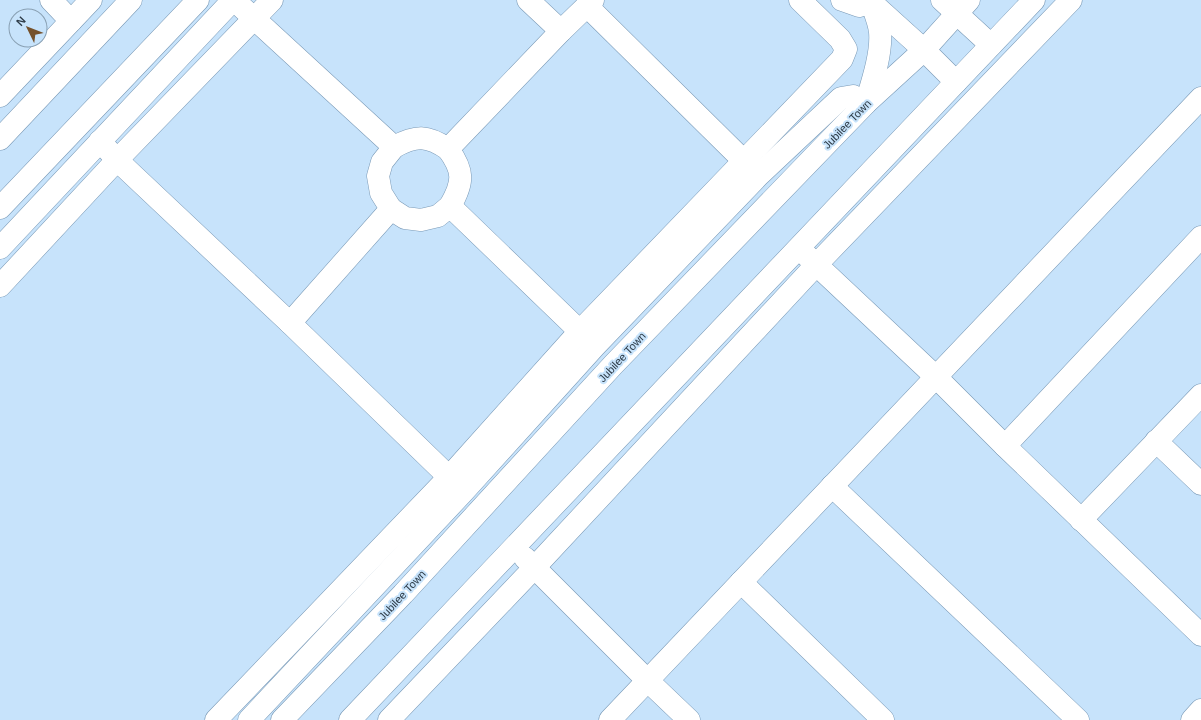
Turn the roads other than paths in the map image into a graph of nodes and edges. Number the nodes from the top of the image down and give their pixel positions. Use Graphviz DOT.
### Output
graph roads {
  1 [pos="51,0"];
  2 [pos="92,0"];
  3 [pos="131,0"];
  4 [pos="198,0"];
  5 [pos="234,0"];
  6 [pos="272,0"];
  7 [pos="528,0"];
  8 [pos="800,0"];
  9 [pos="842,0"];
  10 [pos="1034,0"];
  11 [pos="1070,0"];
  12 [pos="870,1"];
  13 [pos="590,3"];
  14 [pos="956,5"];
  15 [pos="254,19"];
  16 [pos="71,22"];
  17 [pos="561,30"];
  18 [pos="991,46"];
  19 [pos="924,50"];
  20 [pos="956,82"];
  21 [pos="0,96"];
  22 [pos="1201,98"];
  23 [pos="866,103"];
  24 [pos="0,138"];
  25 [pos="100,141"];
  26 [pos="394,147"];
  27 [pos="448,149"];
  28 [pos="117,160"];
  29 [pos="752,168"];
  30 [pos="450,206"];
  31 [pos="0,209"];
  32 [pos="391,209"];
  33 [pos="19,228"];
  34 [pos="1201,237"];
  35 [pos="38,246"];
  36 [pos="798,247"];
  37 [pos="0,248"];
  38 [pos="816,265"];
  39 [pos="0,286"];
  40 [pos="290,323"];
  41 [pos="588,339"];
  42 [pos="613,366"];
  43 [pos="936,377"];
  44 [pos="1201,395"];
  45 [pos="1156,441"];
  46 [pos="1004,446"];
  47 [pos="449,477"];
  48 [pos="1201,484"];
  49 [pos="832,486"];
  50 [pos="1081,520"];
  51 [pos="513,548"];
  52 [pos="365,563"];
  53 [pos="534,568"];
  54 [pos="383,578"];
  55 [pos="740,582"];
  56 [pos="403,594"];
  57 [pos="1201,635"];
  58 [pos="647,680"];
  59 [pos="1201,710"];
  60 [pos="216,720"];
  61 [pos="250,720"];
  62 [pos="282,720"];
  63 [pos="350,720"];
  64 [pos="389,720"];
  65 [pos="610,720"];
  66 [pos="689,720"];
  67 [pos="883,720"];
  68 [pos="1078,720"];
  69 [pos="1192,720"];
  1 -- 16 [label="street"];
  2 -- 16 [label="street"];
  3 -- 24 [label="street"];
  4 -- 31 [label="street"];
  5 -- 15 [label="street"];
  5 -- 25 [label="street"];
  6 -- 15 [label="street"];
  7 -- 17 [label="street"];
  8 -- 29 [label="street"];
  9 -- 12 [label="street"];
  10 -- 18 [label="street"];
  11 -- 38 [label="street"];
  12 -- 19 [label="street"];
  12 -- 23 [label="street"];
  13 -- 17 [label="street"];
  13 -- 29 [label="street"];
  14 -- 18 [label="street"];
  14 -- 19 [label="street, Jubilee Town"];
  15 -- 26 [label="street"];
  15 -- 28 [label="street"];
  16 -- 21 [label="street"];
  17 -- 27 [label="street"];
  18 -- 20 [label="street"];
  19 -- 20 [label="street"];
  19 -- 23 [label="street, Jubilee Town"];
  20 -- 36 [label="street"];
  22 -- 43 [label="street"];
  23 -- 29 [label="street"];
  23 -- 42 [label="street, Jubilee Town"];
  25 -- 28 [label="street"];
  25 -- 33 [label="street"];
  26 -- 27 [label="street"];
  26 -- 32 [label="street"];
  27 -- 30 [label="street"];
  28 -- 35 [label="street"];
  28 -- 40 [label="street"];
  29 -- 41 [label="street"];
  30 -- 32 [label="street"];
  30 -- 41 [label="street"];
  31 -- 33 [label="street"];
  32 -- 40 [label="street"];
  33 -- 35 [label="street"];
  33 -- 37 [label="street"];
  34 -- 46 [label="street"];
  35 -- 39 [label="street"];
  36 -- 38 [label="street"];
  36 -- 51 [label="street"];
  38 -- 43 [label="street"];
  38 -- 53 [label="street"];
  40 -- 47 [label="street"];
  41 -- 42 [label="street"];
  41 -- 47 [label="street"];
  41 -- 54 [label="street"];
  42 -- 56 [label="street, Jubilee Town"];
  43 -- 46 [label="street"];
  43 -- 49 [label="street"];
  44 -- 45 [label="street"];
  45 -- 48 [label="street"];
  45 -- 50 [label="street"];
  46 -- 50 [label="street"];
  47 -- 52 [label="street"];
  49 -- 55 [label="street"];
  49 -- 68 [label="street"];
  50 -- 57 [label="street"];
  51 -- 53 [label="street"];
  51 -- 63 [label="street"];
  52 -- 54 [label="street"];
  52 -- 60 [label="street"];
  53 -- 58 [label="street"];
  53 -- 64 [label="street"];
  54 -- 56 [label="street"];
  54 -- 61 [label="street"];
  55 -- 58 [label="street"];
  55 -- 67 [label="street"];
  56 -- 62 [label="street, Jubilee Town"];
  58 -- 65 [label="street"];
  58 -- 66 [label="street"];
  59 -- 69 [label="street"];
}
